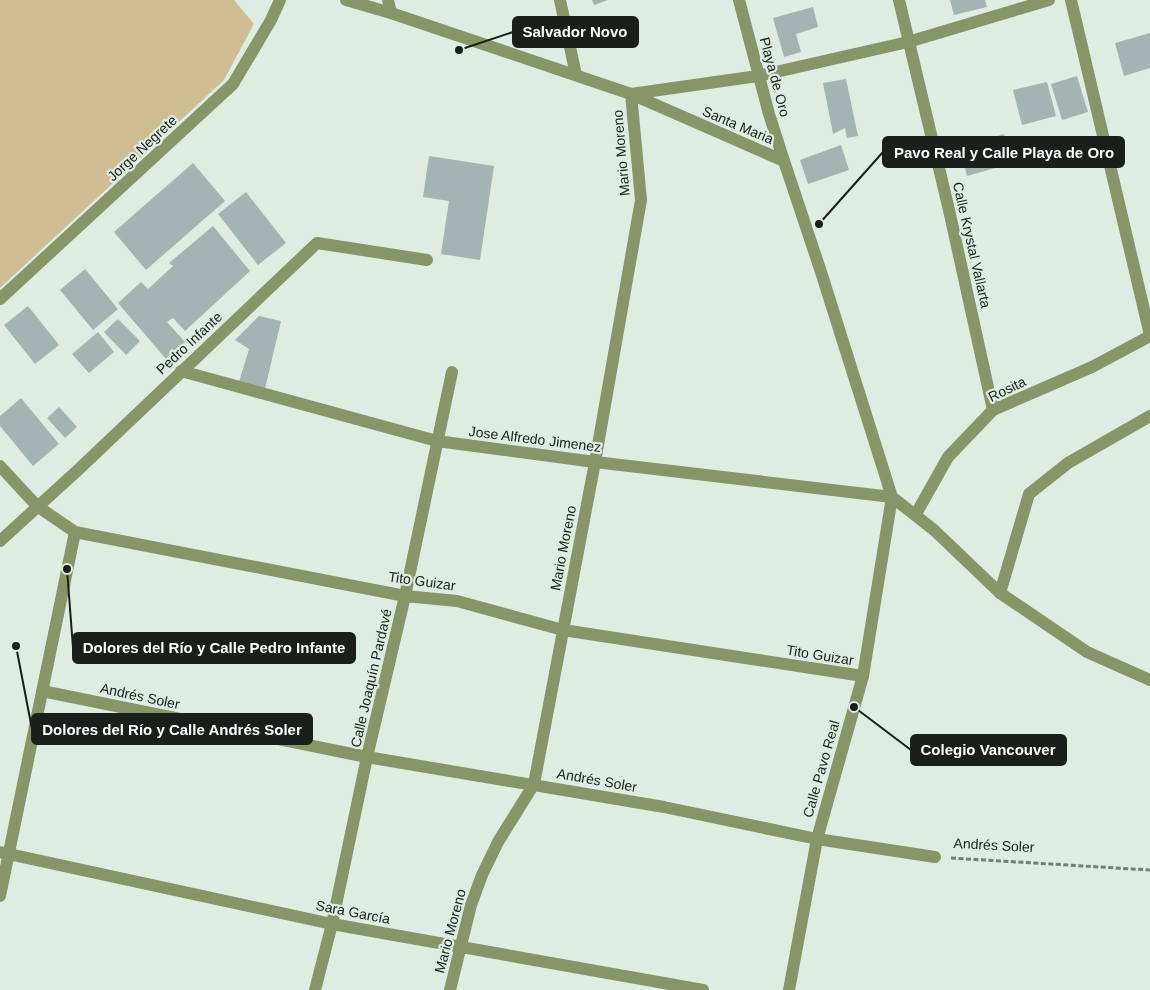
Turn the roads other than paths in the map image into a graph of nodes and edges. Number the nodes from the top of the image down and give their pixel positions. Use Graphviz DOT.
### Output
graph roads {
  1 [pos="280,0"];
  2 [pos="346,0"];
  3 [pos="388,0"];
  4 [pos="560,0"];
  5 [pos="739,0"];
  6 [pos="899,0"];
  7 [pos="1049,0"];
  8 [pos="1071,0"];
  9 [pos="391,13"];
  10 [pos="908,42"];
  11 [pos="576,75"];
  12 [pos="758,76"];
  13 [pos="631,94"];
  14 [pos="784,161"];
  15 [pos="427,260"];
  16 [pos="0,299"];
  17 [pos="1150,336"];
  18 [pos="181,371"];
  19 [pos="452,372"];
  20 [pos="993,410"];
  21 [pos="1150,416"];
  22 [pos="437,441"];
  23 [pos="595,462"];
  24 [pos="0,466"];
  25 [pos="892,497"];
  26 [pos="37,506"];
  27 [pos="916,514"];
  28 [pos="75,532"];
  29 [pos="0,541"];
  30 [pos="1000,592"];
  31 [pos="405,596"];
  32 [pos="563,630"];
  33 [pos="863,676"];
  34 [pos="1150,680"];
  35 [pos="42,691"];
  36 [pos="367,757"];
  37 [pos="534,784"];
  38 [pos="817,838"];
  39 [pos="4,853"];
  40 [pos="935,857"];
  41 [pos="0,896"];
  42 [pos="332,924"];
  43 [pos="461,947"];
  44 [pos="315,990"];
  45 [pos="450,990"];
  46 [pos="702,990"];
  47 [pos="789,990"];
  1 -- 16 [label="street, Jorge Negrete"];
  2 -- 9 [label="street, Santa Maria"];
  3 -- 9 [label="street"];
  4 -- 11 [label="street"];
  5 -- 12 [label="street, Playa de Oro"];
  6 -- 10 [label="street, Calle Krystal Vallarta"];
  7 -- 10 [label="street"];
  8 -- 17 [label="street"];
  9 -- 11 [label="street, Santa Maria"];
  10 -- 12 [label="street"];
  10 -- 20 [label="street, Calle Krystal Vallarta"];
  11 -- 13 [label="street, Santa Maria"];
  12 -- 13 [label="street"];
  12 -- 14 [label="street, Playa de Oro"];
  13 -- 14 [label="street, Santa Maria"];
  13 -- 23 [label="street, Mario Moreno"];
  14 -- 25 [label="street, Santa Maria"];
  15 -- 18 [label="street, Pedro Infante"];
  17 -- 20 [label="street, Rosita"];
  18 -- 22 [label="street, Jose Alfredo Jimenez"];
  18 -- 26 [label="street, Pedro Infante"];
  19 -- 22 [label="street, Calle Joaquín Pardavé"];
  20 -- 27 [label="street, Rosita"];
  21 -- 30 [label="street"];
  22 -- 23 [label="street, Jose Alfredo Jimenez"];
  22 -- 31 [label="street, Calle Joaquín Pardavé"];
  23 -- 25 [label="street, Jose Alfredo Jimenez"];
  23 -- 32 [label="street, Mario Moreno"];
  24 -- 26 [label="street, Tito Guizar"];
  25 -- 27 [label="street"];
  25 -- 33 [label="street, Calle Pavo Real"];
  26 -- 28 [label="street, Tito Guizar"];
  26 -- 29 [label="street, Pedro Infante"];
  27 -- 30 [label="street"];
  28 -- 31 [label="street, Tito Guizar"];
  28 -- 35 [label="street"];
  30 -- 34 [label="street"];
  31 -- 32 [label="street, Tito Guizar"];
  31 -- 36 [label="street, Calle Joaquín Pardavé"];
  32 -- 33 [label="street, Tito Guizar"];
  32 -- 37 [label="street, Mario Moreno"];
  33 -- 38 [label="street, Calle Pavo Real"];
  35 -- 36 [label="street, Andrés Soler"];
  35 -- 39 [label="street"];
  36 -- 37 [label="street, Andrés Soler"];
  36 -- 42 [label="street, Calle Joaquín Pardavé"];
  37 -- 38 [label="street, Andrés Soler"];
  37 -- 43 [label="street, Mario Moreno"];
  38 -- 40 [label="street, Andrés Soler"];
  38 -- 47 [label="street, Calle Pavo Real"];
  39 -- 41 [label="street"];
  39 -- 42 [label="street, Sara García"];
  42 -- 43 [label="street, Sara García"];
  42 -- 44 [label="street, Calle Joaquín Pardavé"];
  43 -- 45 [label="street, Mario Moreno"];
  43 -- 46 [label="street, Sara García"];
}
